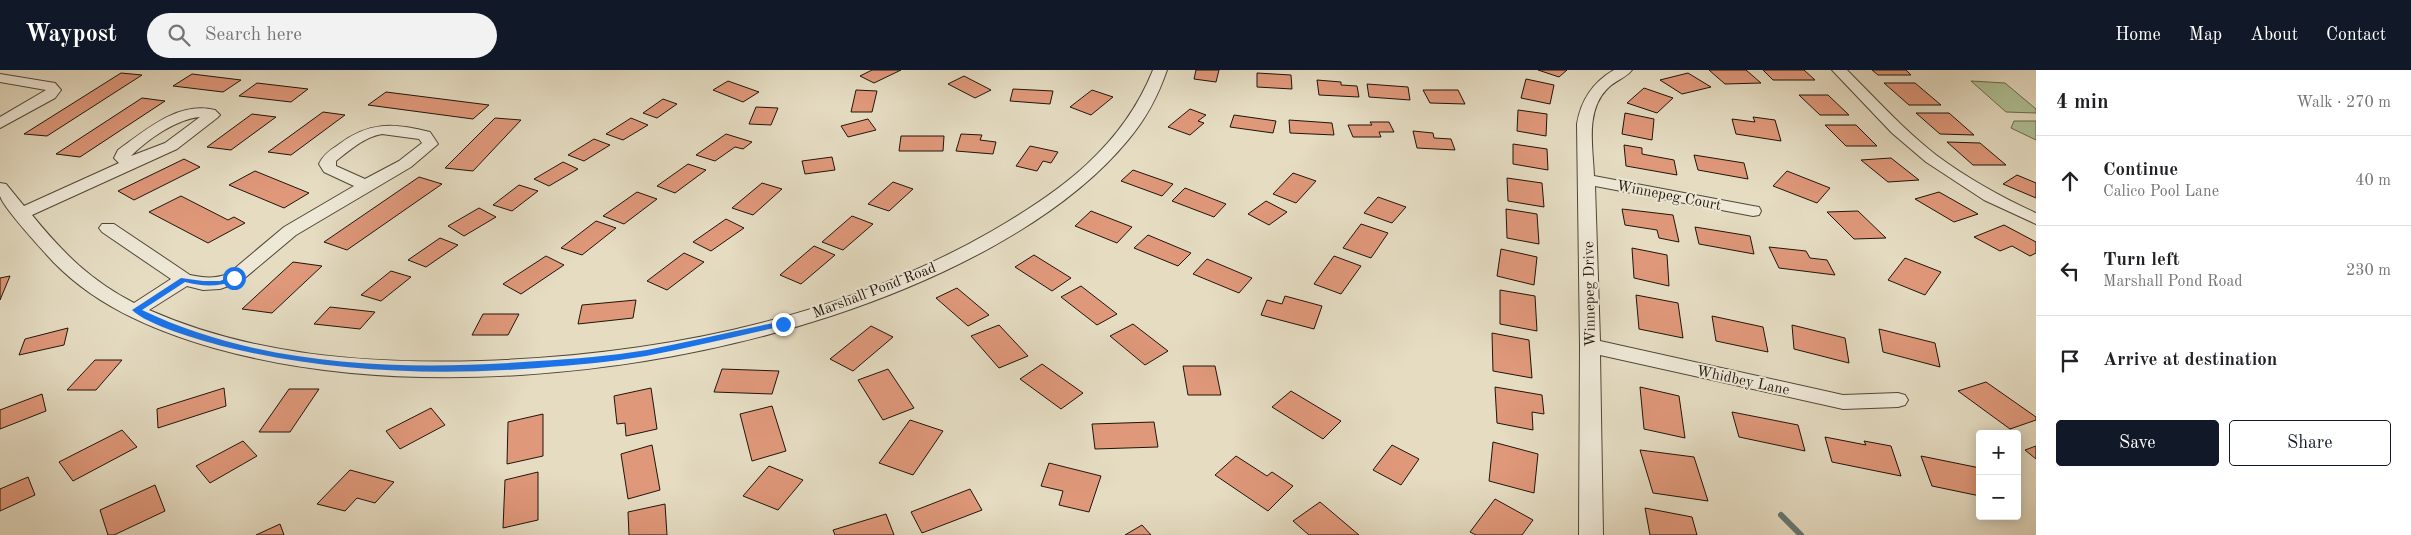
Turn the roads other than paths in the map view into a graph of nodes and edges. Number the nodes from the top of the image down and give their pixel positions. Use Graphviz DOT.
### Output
graph roads {
  1 [pos="1160,70"];
  2 [pos="1625,70"];
  3 [pos="1839,70"];
  4 [pos="0,78"];
  5 [pos="0,123"];
  6 [pos="130,163"];
  7 [pos="1586,179"];
  8 [pos="366,185"];
  9 [pos="0,188"];
  10 [pos="1753,210"];
  11 [pos="22,213"];
  12 [pos="2036,219"];
  13 [pos="108,228"];
  14 [pos="184,279"];
  15 [pos="136,310"];
  16 [pos="1590,346"];
  17 [pos="1898,400"];
  18 [pos="1590,535"];
  1 -- 15 [label="street, Marshall Pond Road"];
  2 -- 7 [label="street, Winnepeg Drive"];
  3 -- 12 [label="street"];
  4 -- 5 [label="street"];
  6 -- 6 [label="street"];
  6 -- 11 [label="street"];
  7 -- 10 [label="street, Winnepeg Court"];
  7 -- 16 [label="street, Winnepeg Drive"];
  8 -- 8 [label="street"];
  8 -- 14 [label="street"];
  9 -- 11 [label="street, Marshall Pond Road"];
  11 -- 15 [label="street, Marshall Pond Road"];
  13 -- 14 [label="street"];
  14 -- 15 [label="street"];
  16 -- 17 [label="street, Whidbey Lane"];
  16 -- 18 [label="street, Winnepeg Drive"];
}
